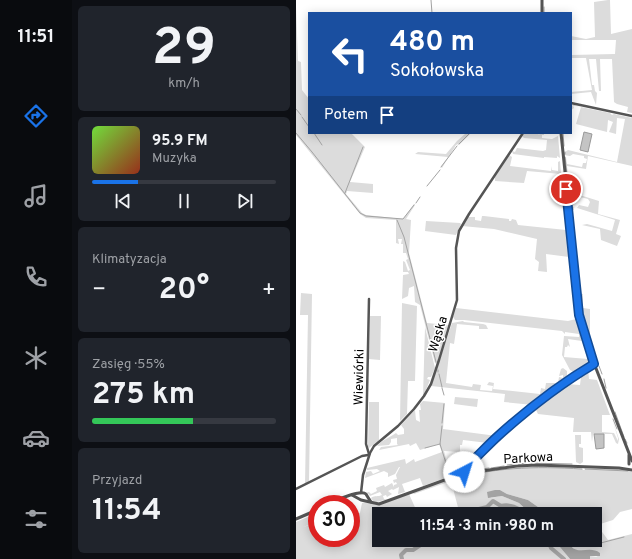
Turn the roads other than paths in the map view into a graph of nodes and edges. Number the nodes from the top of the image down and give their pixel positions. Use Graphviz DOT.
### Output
graph roads {
  1 [pos="542,0"];
  2 [pos="542,12"];
  3 [pos="572,103"];
  4 [pos="632,116"];
  5 [pos="522,134"];
  6 [pos="561,134"];
  7 [pos="369,299"];
  8 [pos="594,364"];
  9 [pos="369,455"];
  10 [pos="631,467"];
  11 [pos="464,473"];
  12 [pos="296,489"];
  13 [pos="361,494"];
  14 [pos="352,495"];
  15 [pos="366,498"];
  16 [pos="308,514"];
  17 [pos="296,519"];
  1 -- 2 [label="street"];
  3 -- 4 [label="street"];
  5 -- 9 [label="street, Wąska"];
  6 -- 8 [label="street"];
  7 -- 9 [label="street, Wiewiórki"];
  8 -- 10 [label="street"];
  8 -- 11 [label="street"];
  9 -- 12 [label="street"];
  9 -- 13 [label="street"];
  10 -- 11 [label="street, Parkowa"];
  11 -- 15 [label="street, Parkowa"];
  13 -- 14 [label="street"];
  13 -- 15 [label="street"];
  13 -- 15 [label="street, Parkowa"];
  16 -- 17 [label="street"];
}
